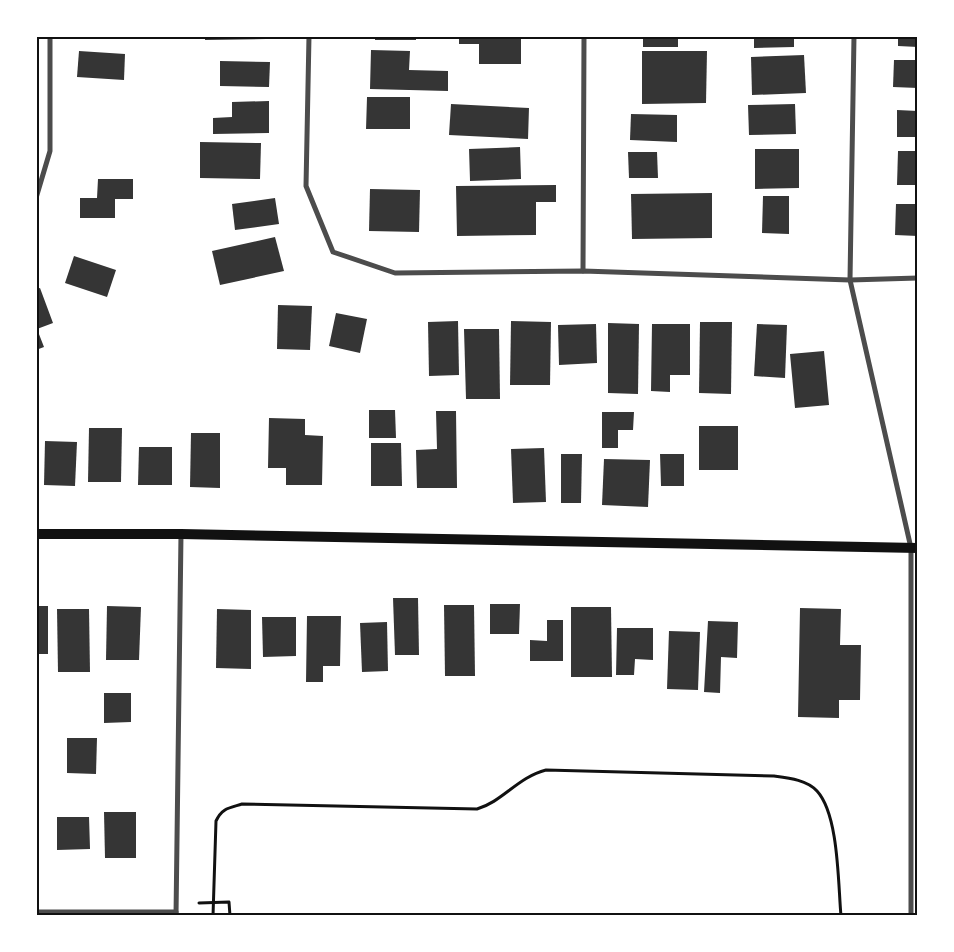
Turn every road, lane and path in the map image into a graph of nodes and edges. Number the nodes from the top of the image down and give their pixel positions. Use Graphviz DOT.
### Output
graph roads {
  1 [pos="50,36"];
  2 [pos="308,36"];
  3 [pos="584,36"];
  4 [pos="854,36"];
  5 [pos="36,198"];
  6 [pos="583,271"];
  7 [pos="918,278"];
  8 [pos="850,280"];
  9 [pos="36,534"];
  10 [pos="181,534"];
  11 [pos="914,548"];
  12 [pos="911,901"];
  13 [pos="918,901"];
  14 [pos="213,902"];
  15 [pos="199,903"];
  16 [pos="36,912"];
  17 [pos="176,914"];
  18 [pos="213,916"];
  19 [pos="230,916"];
  20 [pos="840,916"];
  21 [pos="911,916"];
  1 -- 5 [label="street"];
  2 -- 6 [label="street"];
  3 -- 6 [label="street"];
  4 -- 8 [label="street"];
  6 -- 8 [label="street"];
  7 -- 8 [label="street"];
  8 -- 11 [label="street"];
  9 -- 10 [label="main road"];
  10 -- 11 [label="main road"];
  10 -- 17 [label="street"];
  11 -- 12 [label="street"];
  12 -- 13 [label="street"];
  12 -- 21 [label="street"];
  14 -- 15 [label="path"];
  14 -- 18 [label="path"];
  14 -- 19 [label="path"];
  14 -- 20 [label="path"];
  16 -- 17 [label="street"];
}
